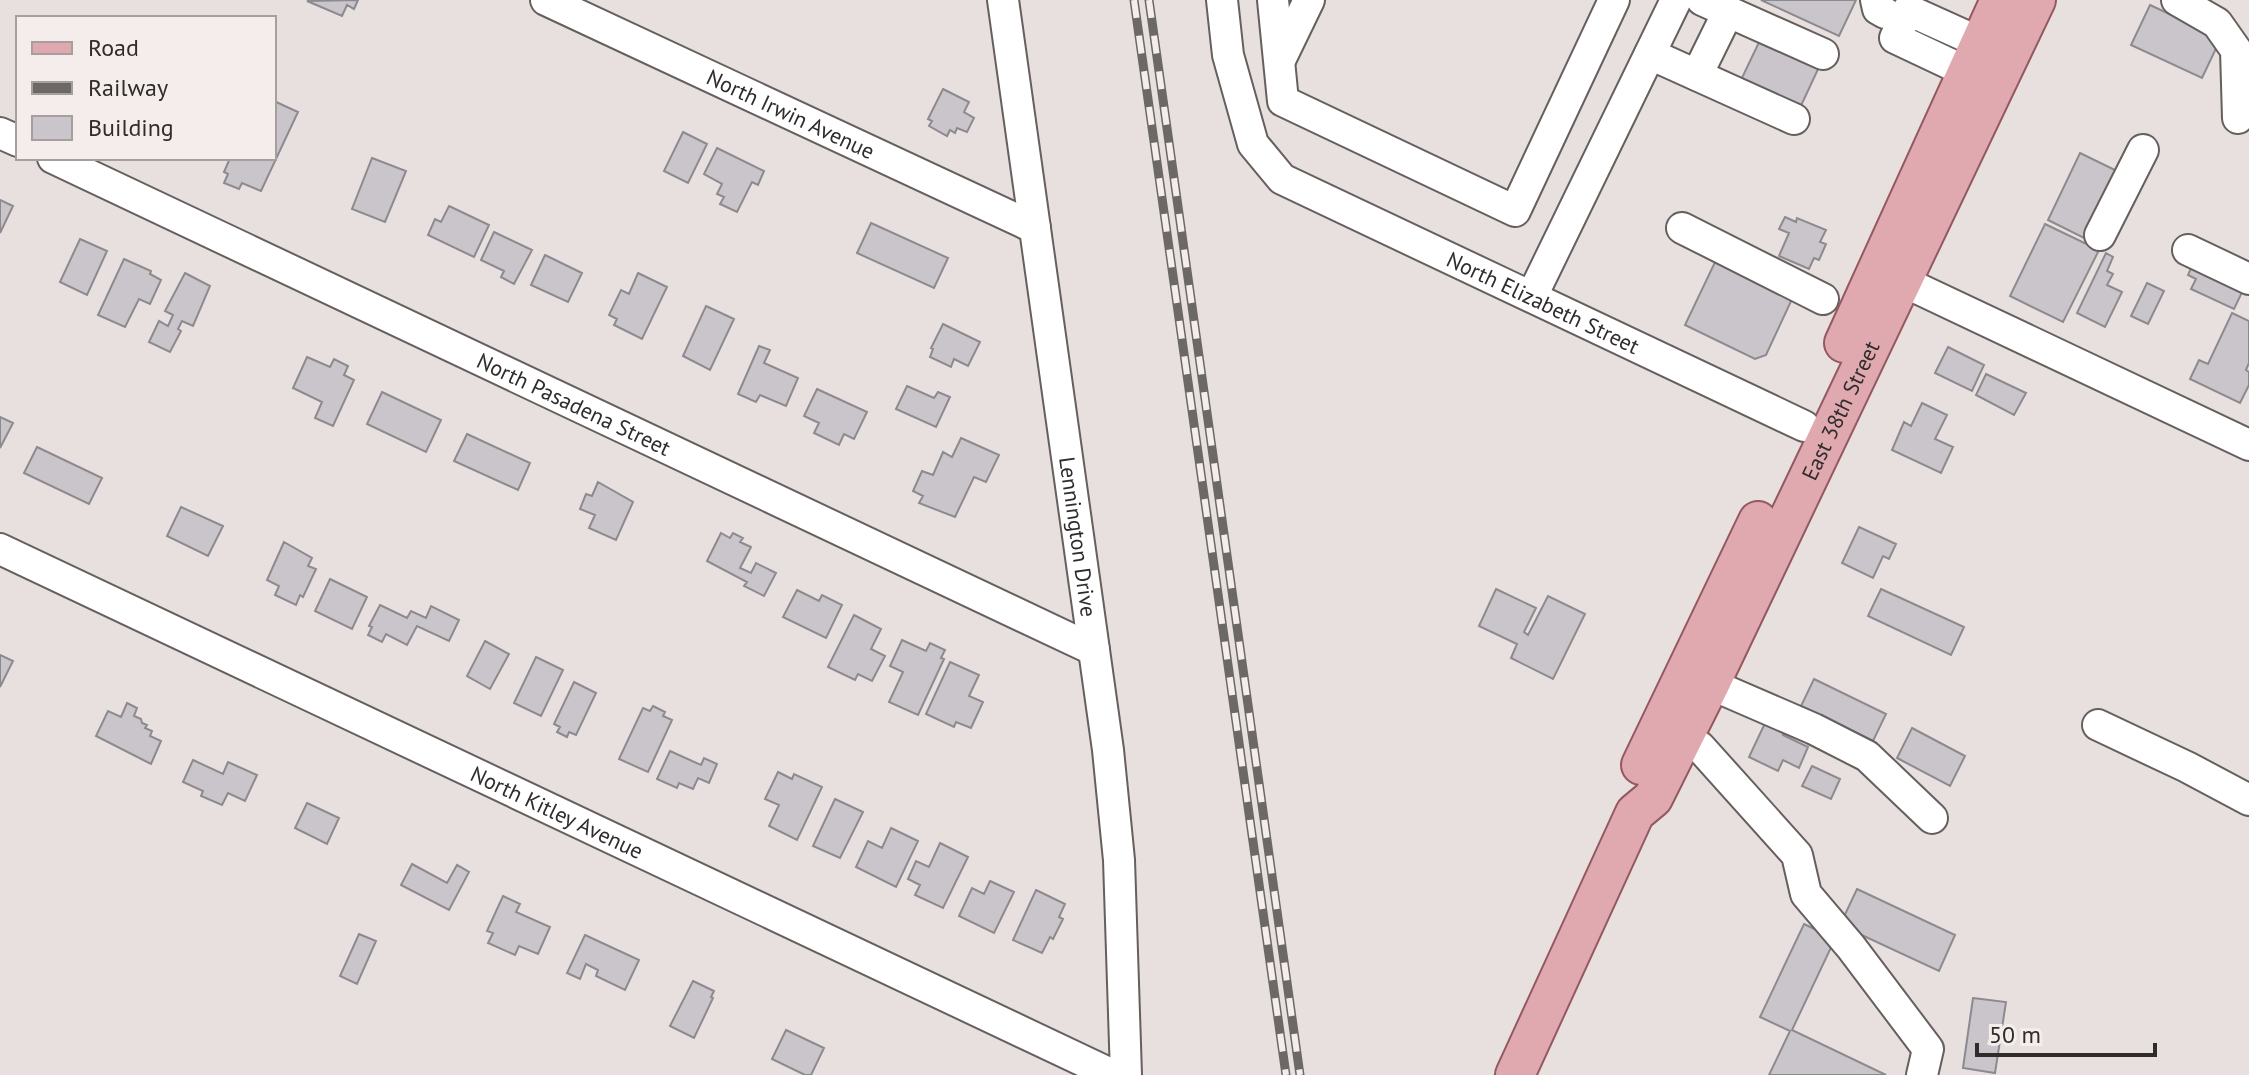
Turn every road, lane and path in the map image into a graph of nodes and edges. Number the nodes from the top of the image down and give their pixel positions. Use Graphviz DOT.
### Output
graph roads {
  1 [pos="546,0"];
  2 [pos="1003,0"];
  3 [pos="1222,0"];
  4 [pos="1273,0"];
  5 [pos="1309,0"];
  6 [pos="1614,0"];
  7 [pos="1676,0"];
  8 [pos="2000,0"];
  9 [pos="2036,0"];
  10 [pos="2177,0"];
  11 [pos="1715,6"];
  12 [pos="1891,15"];
  13 [pos="1650,54"];
  14 [pos="1823,54"];
  15 [pos="1974,57"];
  16 [pos="1279,62"];
  17 [pos="1697,75"];
  18 [pos="2238,118"];
  19 [pos="1794,119"];
  20 [pos="2143,150"];
  21 [pos="57,160"];
  22 [pos="1035,228"];
  23 [pos="1682,228"];
  24 [pos="2100,235"];
  25 [pos="2188,250"];
  26 [pos="2249,279"];
  27 [pos="1902,281"];
  28 [pos="1532,296"];
  29 [pos="1823,299"];
  30 [pos="1804,426"];
  31 [pos="2249,445"];
  32 [pos="0,549"];
  33 [pos="1094,650"];
  34 [pos="1710,684"];
  35 [pos="2098,725"];
  36 [pos="1683,739"];
  37 [pos="2249,800"];
  38 [pos="1635,813"];
  39 [pos="1932,818"];
  40 [pos="1113,1075"];
  41 [pos="1126,1075"];
  42 [pos="1515,1075"];
  43 [pos="1922,1075"];
  1 -- 22 [label="street, North Irwin Avenue"];
  2 -- 22 [label="street, Lennington Drive"];
  3 -- 28 [label="street, North Elizabeth Street"];
  4 -- 16 [label="street"];
  5 -- 16 [label="street"];
  6 -- 16 [label="street"];
  7 -- 13 [label="street"];
  8 -- 15 [label="main road, East 38th Street"];
  9 -- 27 [label="main road, East 38th Street"];
  10 -- 18 [label="street"];
  11 -- 14 [label="street"];
  11 -- 17 [label="street"];
  12 -- 15 [label="street"];
  13 -- 17 [label="street"];
  13 -- 28 [label="street"];
  15 -- 30 [label="main road, East 38th Street"];
  17 -- 19 [label="street"];
  20 -- 24 [label="street"];
  21 -- 33 [label="street, North Pasadena Street"];
  22 -- 33 [label="street, Lennington Drive"];
  23 -- 29 [label="street"];
  25 -- 26 [label="street"];
  27 -- 31 [label="street"];
  27 -- 34 [label="main road, East 38th Street"];
  28 -- 30 [label="street, North Elizabeth Street"];
  30 -- 38 [label="main road, East 38th Street"];
  32 -- 40 [label="street, North Kitley Avenue"];
  33 -- 41 [label="street, Lennington Drive"];
  34 -- 36 [label="main road, East 38th Street"];
  34 -- 39 [label="street"];
  35 -- 37 [label="street"];
  36 -- 38 [label="main road, East 38th Street"];
  36 -- 43 [label="street"];
  38 -- 42 [label="main road, East 38th Street"];
}
